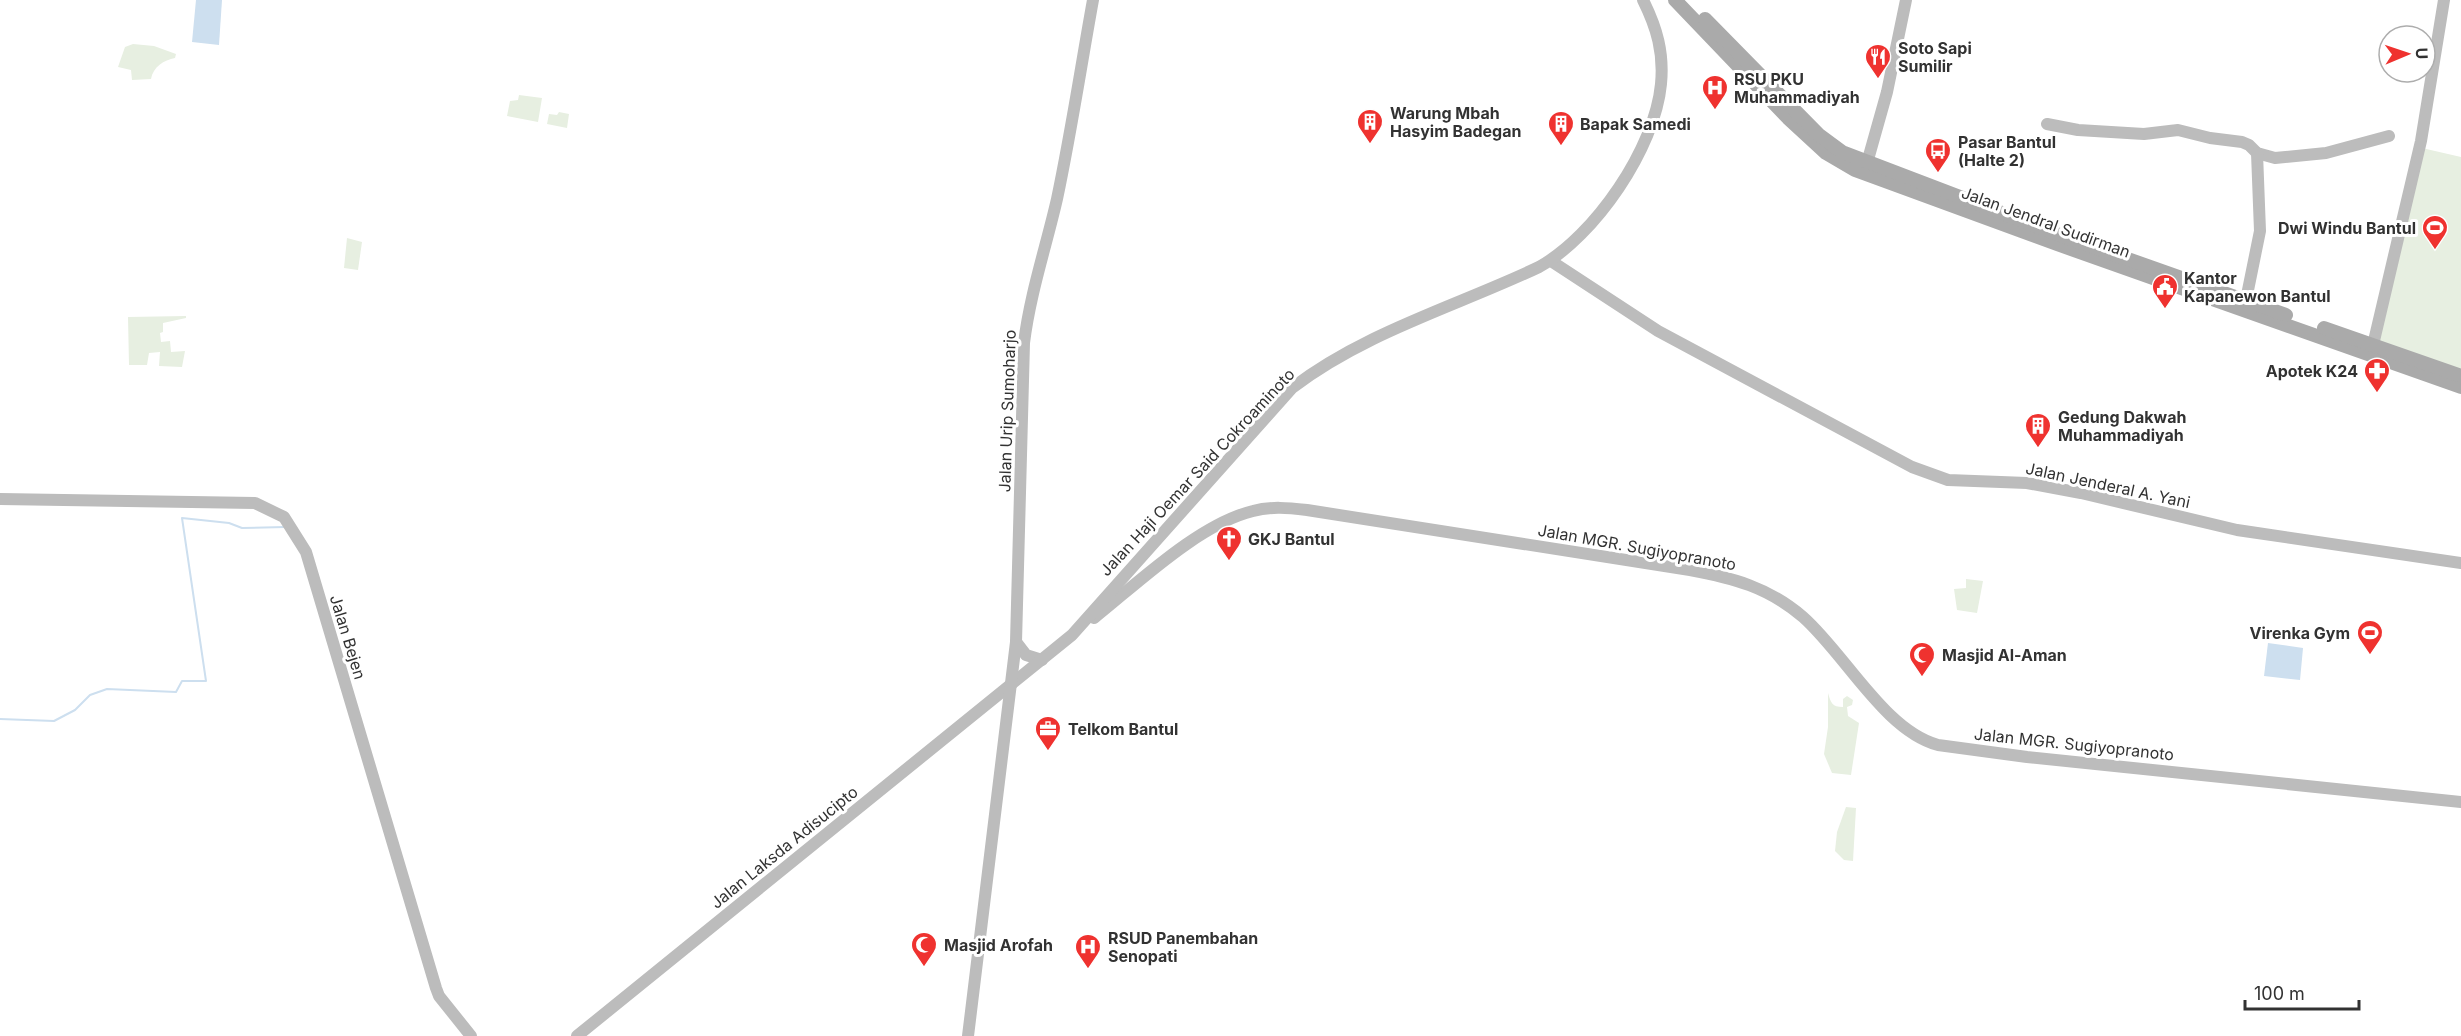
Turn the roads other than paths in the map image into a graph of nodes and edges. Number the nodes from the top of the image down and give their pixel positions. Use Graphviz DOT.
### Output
graph roads {
  1 [pos="1093,0"];
  2 [pos="1644,0"];
  3 [pos="1675,0"];
  4 [pos="1687,0"];
  5 [pos="1906,0"];
  6 [pos="2444,0"];
  7 [pos="1758,80"];
  8 [pos="2047,124"];
  9 [pos="2388,136"];
  10 [pos="2258,153"];
  11 [pos="1867,163"];
  12 [pos="2102,255"];
  13 [pos="1551,261"];
  14 [pos="2246,300"];
  15 [pos="2373,345"];
  16 [pos="2461,376"];
  17 [pos="2461,387"];
  18 [pos="0,499"];
  19 [pos="2461,563"];
  20 [pos="1072,635"];
  21 [pos="1016,642"];
  22 [pos="1042,660"];
  23 [pos="1012,685"];
  24 [pos="978,713"];
  25 [pos="1006,728"];
  26 [pos="2461,802"];
  27 [pos="471,1036"];
  28 [pos="577,1036"];
  29 [pos="968,1036"];
  1 -- 21 [label="main road, Jalan Urip Sumoharjo"];
  2 -- 13 [label="main road, Jalan Haji Oemar Said Cokroaminoto"];
  3 -- 7 [label="main road, Jalan Jendral Sudirman"];
  4 -- 7 [label="main road, Jalan Jendral Sudirman"];
  5 -- 11 [label="main road"];
  6 -- 15 [label="main road"];
  7 -- 11 [label="main road, Jalan Jendral Sudirman"];
  7 -- 12 [label="main road, Jalan Jendral Sudirman"];
  8 -- 10 [label="main road"];
  9 -- 10 [label="main road"];
  10 -- 14 [label="main road"];
  11 -- 12 [label="main road, Jalan Jendral Sudirman"];
  12 -- 14 [label="main road, Jalan Jendral Sudirman"];
  12 -- 17 [label="main road, Jalan Jendral Sudirman"];
  13 -- 19 [label="main road, Jalan Jenderal A. Yani"];
  13 -- 20 [label="main road, Jalan Haji Oemar Said Cokroaminoto"];
  14 -- 15 [label="main road, Jalan Jendral Sudirman"];
  15 -- 16 [label="main road, Jalan Jendral Sudirman"];
  18 -- 27 [label="main road, Jalan Bejen"];
  20 -- 22 [label="main road, Jalan Haji Oemar Said Cokroaminoto"];
  20 -- 26 [label="main road, Jalan MGR. Sugiyopranoto"];
  21 -- 22 [label="main road"];
  21 -- 23 [label="main road, Jalan Urip Sumoharjo"];
  22 -- 23 [label="main road, Jalan Haji Oemar Said Cokroaminoto"];
  23 -- 24 [label="main road, Jalan Laksda Adisucipto"];
  23 -- 25 [label="main road, Jalan Urip Sumoharjo"];
  24 -- 25 [label="main road"];
  24 -- 28 [label="main road, Jalan Laksda Adisucipto"];
  25 -- 29 [label="main road, Jalan Urip Sumoharjo"];
}
